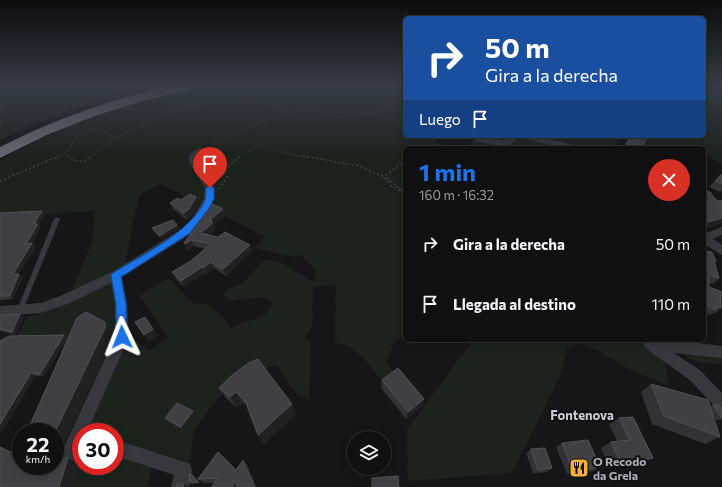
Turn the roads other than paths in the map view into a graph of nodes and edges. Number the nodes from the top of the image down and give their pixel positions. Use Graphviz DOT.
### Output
graph roads {
  1 [pos="82,110"];
  2 [pos="100,110"];
  3 [pos="512,138"];
  4 [pos="533,138"];
  5 [pos="478,139"];
  6 [pos="0,145"];
  7 [pos="567,146"];
  8 [pos="200,150"];
  9 [pos="0,153"];
  10 [pos="57,219"];
  11 [pos="722,231"];
  12 [pos="706,237"];
  13 [pos="706,239"];
  14 [pos="722,251"];
  15 [pos="116,275"];
  16 [pos="20,310"];
  17 [pos="0,312"];
  18 [pos="650,342"];
  19 [pos="722,352"];
  20 [pos="722,404"];
  21 [pos="88,423"];
  22 [pos="124,451"];
  23 [pos="180,487"];
  1 -- 6 [label="highway"];
  2 -- 9 [label="highway"];
  3 -- 5 [label="street"];
  4 -- 7 [label="street"];
  8 -- 15 [label="street"];
  10 -- 16 [label="lane"];
  11 -- 12 [label="street"];
  13 -- 14 [label="street"];
  15 -- 16 [label="street"];
  15 -- 21 [label="street"];
  16 -- 17 [label="street"];
  18 -- 19 [label="street"];
  18 -- 20 [label="street"];
  22 -- 23 [label="street"];
}
